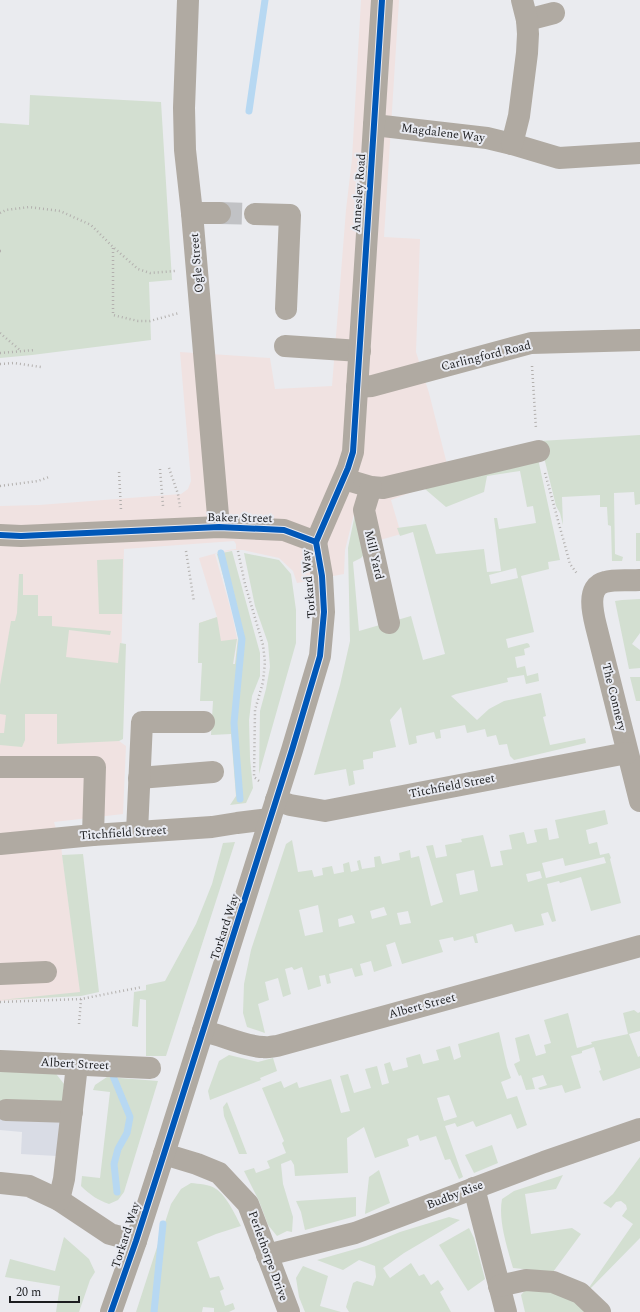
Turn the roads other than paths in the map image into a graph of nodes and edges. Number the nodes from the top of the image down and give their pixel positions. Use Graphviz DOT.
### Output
graph roads {
  1 [pos="188,0"];
  2 [pos="382,0"];
  3 [pos="524,10"];
  4 [pos="554,13"];
  5 [pos="374,125"];
  6 [pos="512,144"];
  7 [pos="640,153"];
  8 [pos="220,213"];
  9 [pos="192,214"];
  10 [pos="255,214"];
  11 [pos="286,309"];
  12 [pos="640,340"];
  13 [pos="284,346"];
  14 [pos="360,351"];
  15 [pos="357,387"];
  16 [pos="539,451"];
  17 [pos="344,479"];
  18 [pos="371,487"];
  19 [pos="219,527"];
  20 [pos="0,535"];
  21 [pos="316,542"];
  22 [pos="640,580"];
  23 [pos="389,623"];
  24 [pos="204,722"];
  25 [pos="627,753"];
  26 [pos="0,767"];
  27 [pos="213,772"];
  28 [pos="139,778"];
  29 [pos="640,801"];
  30 [pos="273,810"];
  31 [pos="137,832"];
  32 [pos="93,835"];
  33 [pos="0,844"];
  34 [pos="640,946"];
  35 [pos="46,972"];
  36 [pos="0,974"];
  37 [pos="203,1031"];
  38 [pos="0,1061"];
  39 [pos="76,1064"];
  40 [pos="150,1068"];
  41 [pos="6,1110"];
  42 [pos="72,1112"];
  43 [pos="640,1129"];
  44 [pos="164,1154"];
  45 [pos="0,1183"];
  46 [pos="474,1188"];
  47 [pos="59,1200"];
  48 [pos="136,1241"];
  49 [pos="268,1255"];
  50 [pos="499,1286"];
  51 [pos="112,1312"];
  52 [pos="289,1312"];
  53 [pos="506,1312"];
  54 [pos="600,1312"];
  1 -- 9 [label="street, Ogle Street"];
  2 -- 5 [label="street, Annesley Road"];
  3 -- 4 [label="street"];
  3 -- 6 [label="street"];
  5 -- 6 [label="street, Magdalene Way"];
  5 -- 14 [label="street, Annesley Road"];
  6 -- 7 [label="street, Magdalene Way"];
  8 -- 9 [label="street"];
  9 -- 19 [label="street, Ogle Street"];
  10 -- 11 [label="street"];
  12 -- 15 [label="street, Carlingford Road"];
  13 -- 14 [label="street"];
  14 -- 15 [label="street, Annesley Road"];
  15 -- 17 [label="street"];
  16 -- 18 [label="street"];
  17 -- 18 [label="street"];
  17 -- 21 [label="street"];
  18 -- 23 [label="street, Mill Yard"];
  19 -- 20 [label="street, Baker Street"];
  19 -- 21 [label="street, Baker Street"];
  21 -- 30 [label="street, Torkard Way"];
  22 -- 25 [label="street, The Connery"];
  24 -- 28 [label="street"];
  25 -- 29 [label="street, The Connery"];
  25 -- 30 [label="street, Titchfield Street"];
  26 -- 32 [label="street"];
  27 -- 28 [label="street"];
  28 -- 31 [label="street"];
  30 -- 31 [label="street, Titchfield Street"];
  30 -- 37 [label="street, Torkard Way"];
  31 -- 32 [label="street, Titchfield Street"];
  32 -- 33 [label="street, Titchfield Street"];
  34 -- 37 [label="street, Albert Street"];
  35 -- 36 [label="street"];
  37 -- 44 [label="street, Torkard Way"];
  38 -- 39 [label="street, Albert Street"];
  39 -- 40 [label="street, Albert Street"];
  39 -- 42 [label="street"];
  41 -- 42 [label="street"];
  42 -- 47 [label="street"];
  43 -- 46 [label="street, Budby Rise"];
  44 -- 48 [label="street, Torkard Way"];
  44 -- 49 [label="street, Perlethorpe Drive"];
  45 -- 47 [label="street"];
  46 -- 49 [label="street, Budby Rise"];
  46 -- 50 [label="street"];
  47 -- 48 [label="street"];
  48 -- 51 [label="street, Torkard Way"];
  49 -- 52 [label="street, Perlethorpe Drive"];
  50 -- 53 [label="street"];
  50 -- 54 [label="street"];
}
